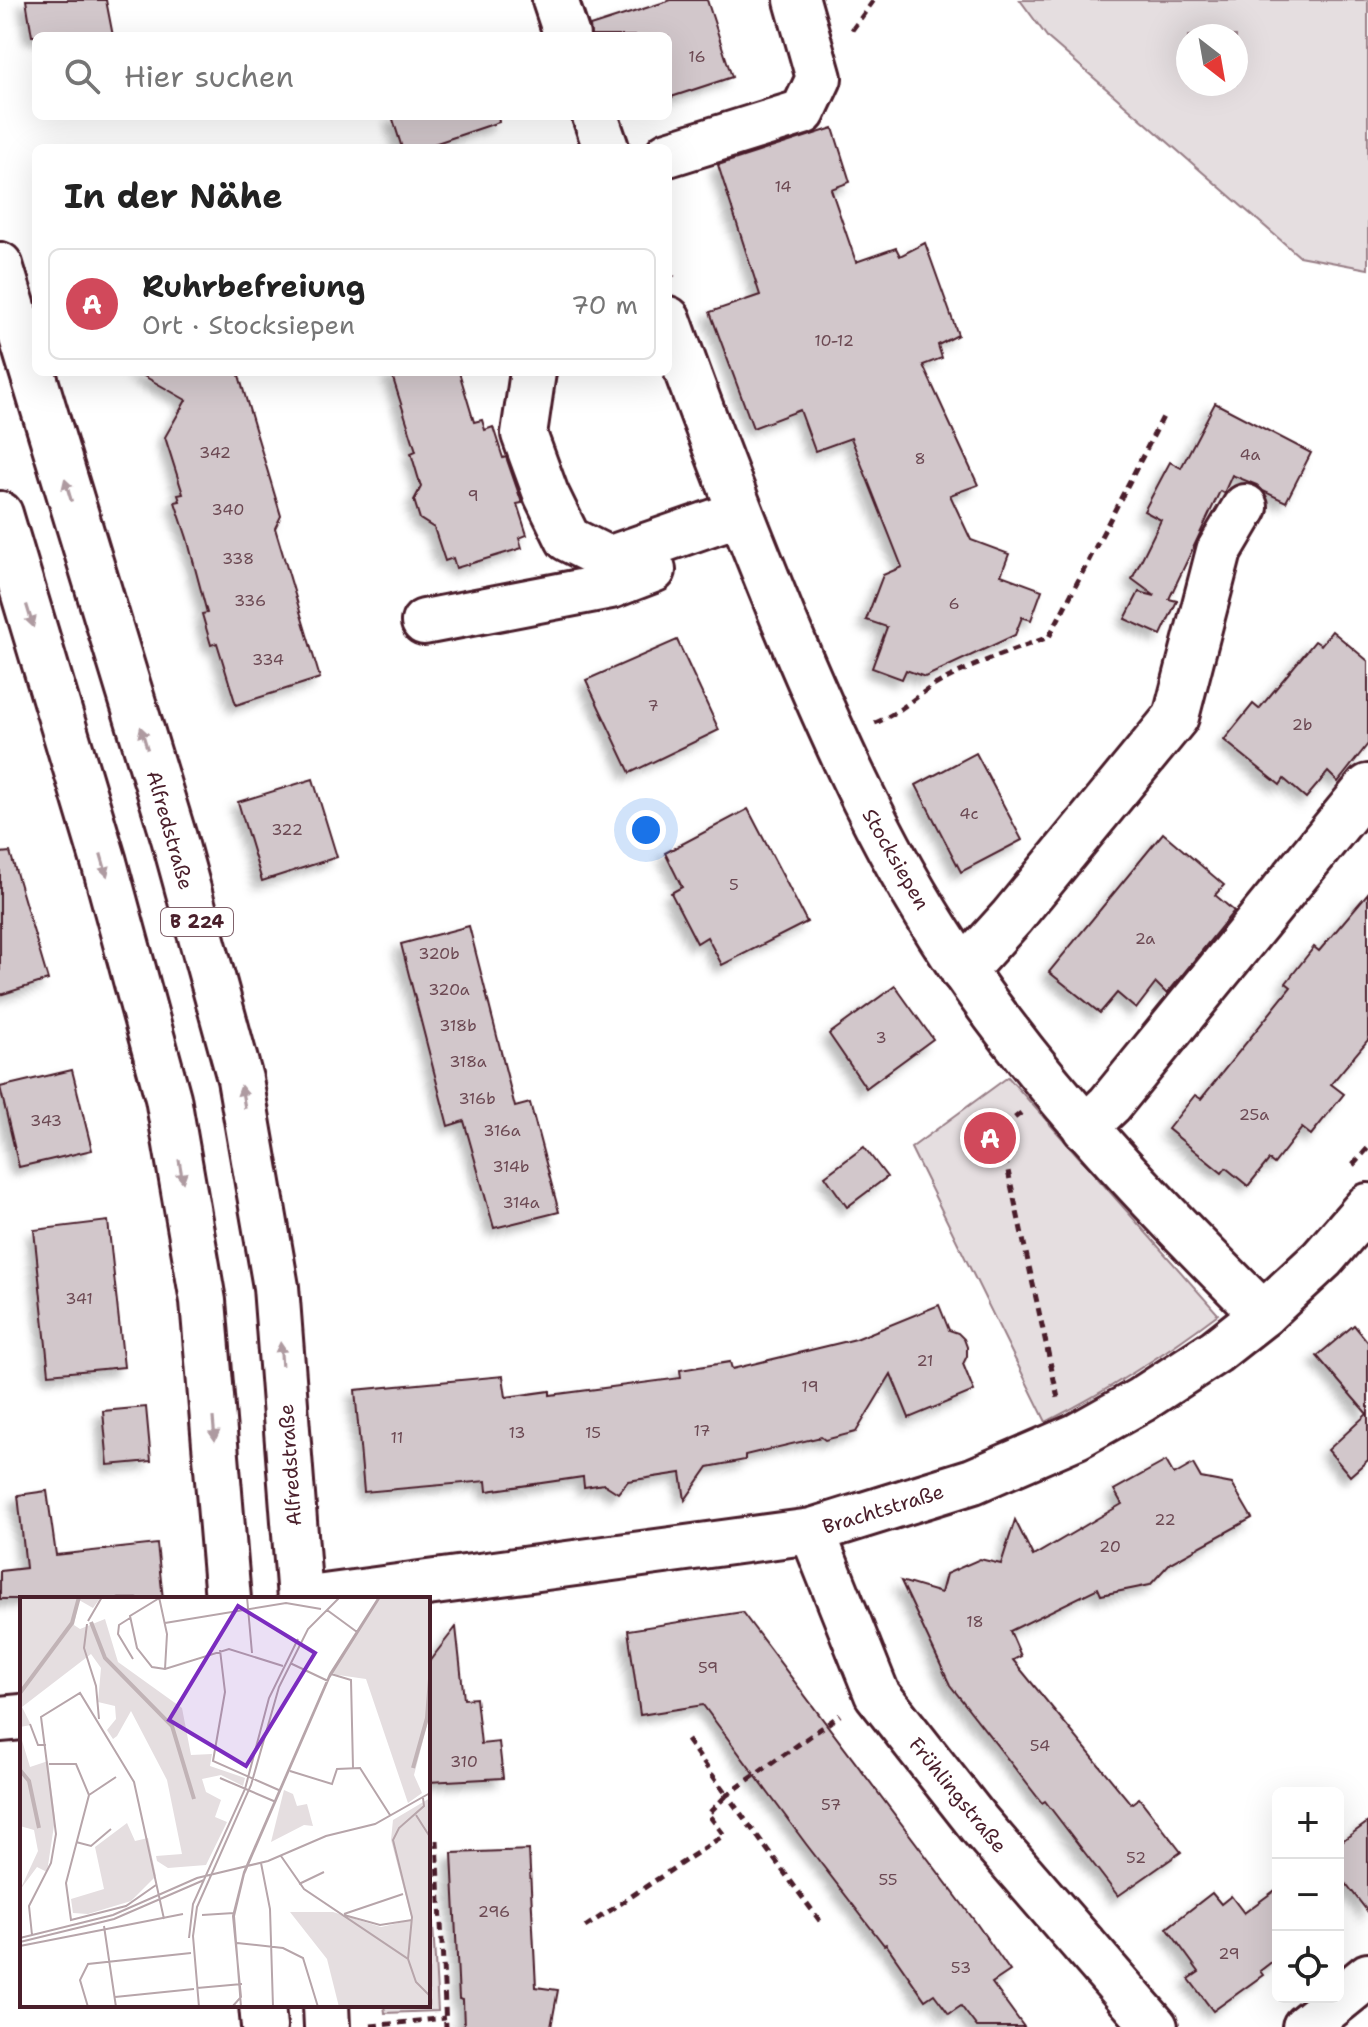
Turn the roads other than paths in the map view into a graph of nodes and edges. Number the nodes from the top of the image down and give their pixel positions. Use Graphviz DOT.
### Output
graph roads {
  1 [pos="555,0"];
  2 [pos="797,0"];
  3 [pos="566,32"];
  4 [pos="596,120"];
  5 [pos="605,144"];
  6 [pos="672,153"];
  7 [pos="0,265"];
  8 [pos="673,304"];
  9 [pos="32,370"];
  10 [pos="34,376"];
  11 [pos="532,376"];
  12 [pos="1245,507"];
  13 [pos="0,514"];
  14 [pos="745,524"];
  15 [pos="424,622"];
  16 [pos="1368,787"];
  17 [pos="963,971"];
  18 [pos="1085,1128"];
  19 [pos="1358,1188"];
  20 [pos="1263,1314"];
  21 [pos="812,1531"];
  22 [pos="228,1597"];
  23 [pos="300,1597"];
  24 [pos="324,1597"];
  25 [pos="20,1717"];
  26 [pos="0,1719"];
  27 [pos="1368,1976"];
  28 [pos="262,2007"];
  29 [pos="326,2007"];
  30 [pos="264,2027"];
  31 [pos="327,2027"];
  32 [pos="1155,2027"];
  33 [pos="1305,2027"];
  1 -- 3 [label="street"];
  2 -- 6 [label="street"];
  4 -- 5 [label="street"];
  9 -- 7 [label="street, Alfredstraße / B 224, one-way"];
  8 -- 14 [label="street, Stocksiepen"];
  23 -- 10 [label="street, Alfredstraße / B 224, one-way"];
  11 -- 14 [label="street"];
  12 -- 17 [label="street"];
  13 -- 22 [label="street, one-way"];
  14 -- 15 [label="street"];
  14 -- 17 [label="street, Stocksiepen"];
  16 -- 18 [label="street"];
  17 -- 18 [label="street, Stocksiepen"];
  18 -- 20 [label="street, Stocksiepen"];
  19 -- 20 [label="street, Brachtstraße"];
  20 -- 21 [label="street, Brachtstraße"];
  21 -- 24 [label="street, Brachtstraße"];
  21 -- 32 [label="street, Frühlingstraße"];
  25 -- 26 [label="street"];
  27 -- 33 [label="street"];
  28 -- 30 [label="street"];
  29 -- 31 [label="street"];
}
